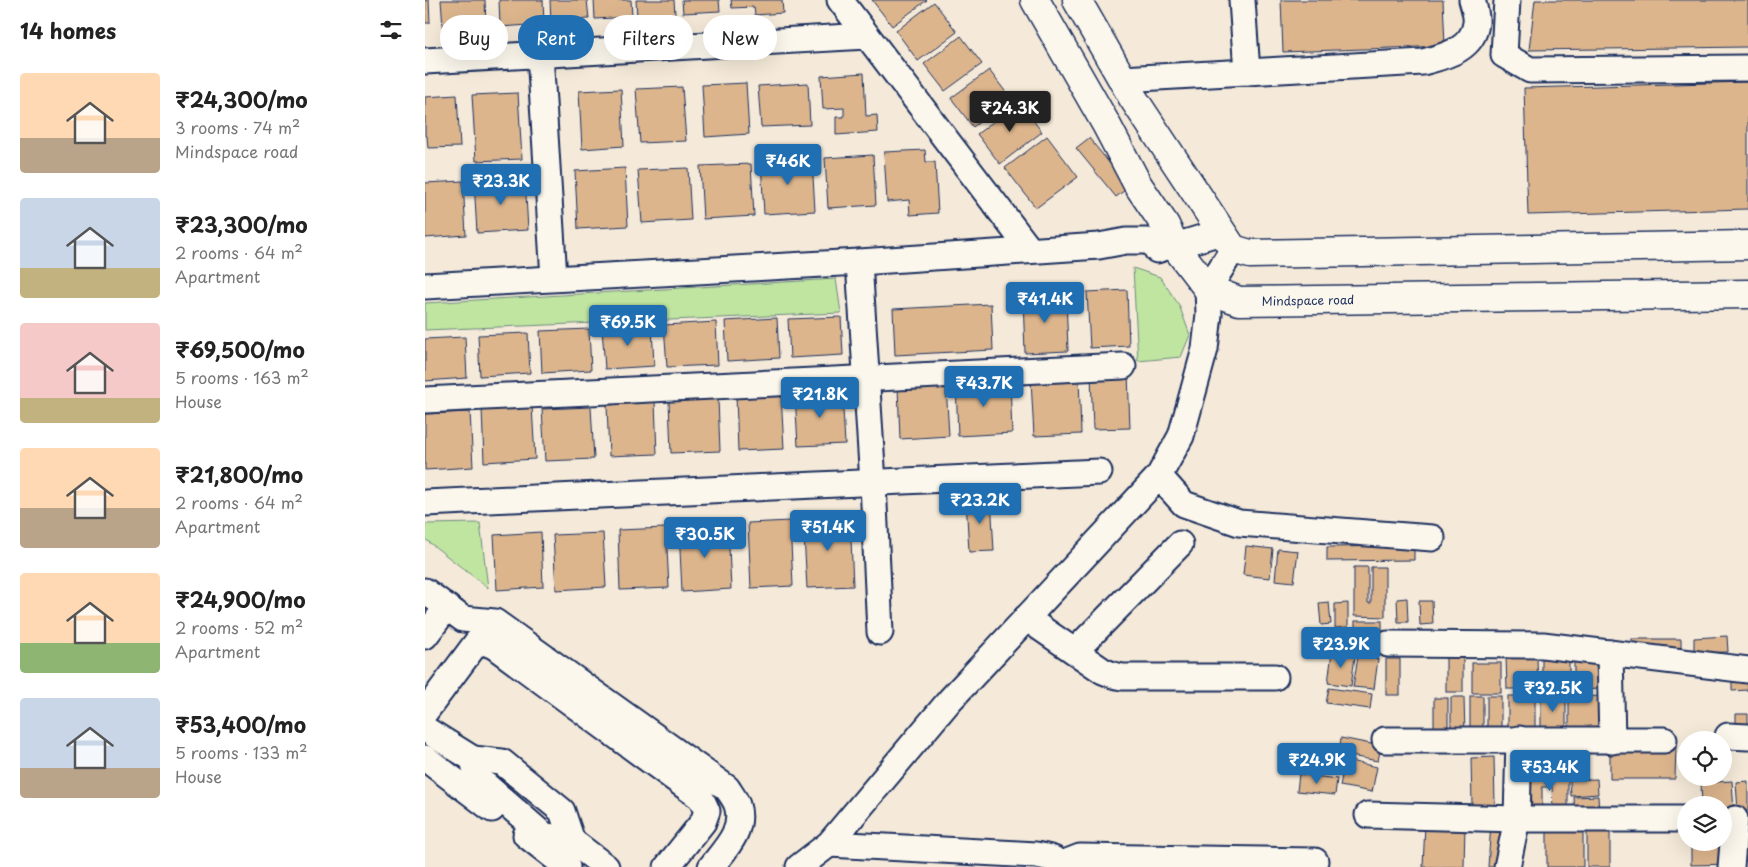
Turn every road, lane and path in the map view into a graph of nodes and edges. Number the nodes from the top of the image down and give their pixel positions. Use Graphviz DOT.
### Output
graph roads {
  1 [pos="839,0"];
  2 [pos="1035,0"];
  3 [pos="1077,0"];
  4 [pos="1242,0"];
  5 [pos="1472,0"];
  6 [pos="1507,0"];
  7 [pos="867,36"];
  8 [pos="594,51"];
  9 [pos="518,55"];
  10 [pos="540,60"];
  11 [pos="425,61"];
  12 [pos="1748,68"];
  13 [pos="1247,72"];
  14 [pos="1122,79"];
  15 [pos="1227,240"];
  16 [pos="1748,245"];
  17 [pos="1168,247"];
  18 [pos="1030,250"];
  19 [pos="859,262"];
  20 [pos="554,278"];
  21 [pos="425,286"];
  22 [pos="1208,289"];
  23 [pos="1746,295"];
  24 [pos="1123,366"];
  25 [pos="866,378"];
  26 [pos="425,400"];
  27 [pos="1099,472"];
  28 [pos="1159,476"];
  29 [pos="873,483"];
  30 [pos="425,504"];
  31 [pos="1432,538"];
  32 [pos="1180,544"];
  33 [pos="425,591"];
  34 [pos="447,607"];
  35 [pos="1026,618"];
  36 [pos="880,632"];
  37 [pos="425,636"];
  38 [pos="1388,644"];
  39 [pos="1075,651"];
  40 [pos="1610,653"];
  41 [pos="1748,670"];
  42 [pos="1275,677"];
  43 [pos="425,712"];
  44 [pos="621,726"];
  45 [pos="425,729"];
  46 [pos="1385,740"];
  47 [pos="1519,740"];
  48 [pos="1664,740"];
  49 [pos="1612,741"];
  50 [pos="425,758"];
  51 [pos="473,760"];
  52 [pos="1368,815"];
  53 [pos="1517,819"];
  54 [pos="1677,819"];
  55 [pos="1735,819"];
  56 [pos="516,820"];
  57 [pos="572,841"];
  58 [pos="829,844"];
  59 [pos="1315,861"];
  60 [pos="1063,866"];
  61 [pos="567,867"];
  62 [pos="606,867"];
  63 [pos="667,867"];
  64 [pos="711,867"];
  65 [pos="799,867"];
  66 [pos="1507,867"];
  67 [pos="1731,867"];
  1 -- 7 [label="street"];
  2 -- 17 [label="main road"];
  3 -- 14 [label="main road"];
  4 -- 13 [label="street"];
  5 -- 13 [label="street"];
  6 -- 12 [label="street"];
  7 -- 8 [label="street"];
  7 -- 18 [label="street"];
  9 -- 11 [label="street"];
  10 -- 20 [label="street"];
  13 -- 14 [label="street"];
  14 -- 15 [label="main road"];
  15 -- 16 [label="main road"];
  15 -- 17 [label="street"];
  15 -- 22 [label="street"];
  17 -- 18 [label="street"];
  17 -- 22 [label="main road"];
  18 -- 19 [label="street"];
  19 -- 20 [label="street"];
  19 -- 25 [label="street"];
  20 -- 21 [label="street"];
  22 -- 23 [label="main road, Mindspace road"];
  22 -- 28 [label="street"];
  24 -- 25 [label="street"];
  25 -- 26 [label="street"];
  25 -- 29 [label="street"];
  27 -- 29 [label="street"];
  28 -- 31 [label="street"];
  28 -- 35 [label="street"];
  29 -- 30 [label="street"];
  29 -- 36 [label="street"];
  32 -- 39 [label="street"];
  33 -- 34 [label="street"];
  34 -- 37 [label="street"];
  34 -- 44 [label="street"];
  35 -- 39 [label="street"];
  35 -- 58 [label="street"];
  38 -- 40 [label="street"];
  39 -- 42 [label="street"];
  40 -- 41 [label="street"];
  40 -- 49 [label="street"];
  43 -- 44 [label="street"];
  44 -- 63 [label="street"];
  44 -- 64 [label="street"];
  45 -- 51 [label="street"];
  46 -- 47 [label="street"];
  47 -- 49 [label="street"];
  47 -- 53 [label="street"];
  48 -- 49 [label="street"];
  50 -- 56 [label="street"];
  51 -- 56 [label="street"];
  51 -- 57 [label="street"];
  52 -- 53 [label="street"];
  53 -- 54 [label="street"];
  53 -- 66 [label="street"];
  55 -- 67 [label="street"];
  56 -- 57 [label="street"];
  56 -- 61 [label="street"];
  57 -- 62 [label="street"];
  58 -- 60 [label="street"];
  58 -- 65 [label="street"];
  59 -- 60 [label="street"];
}
